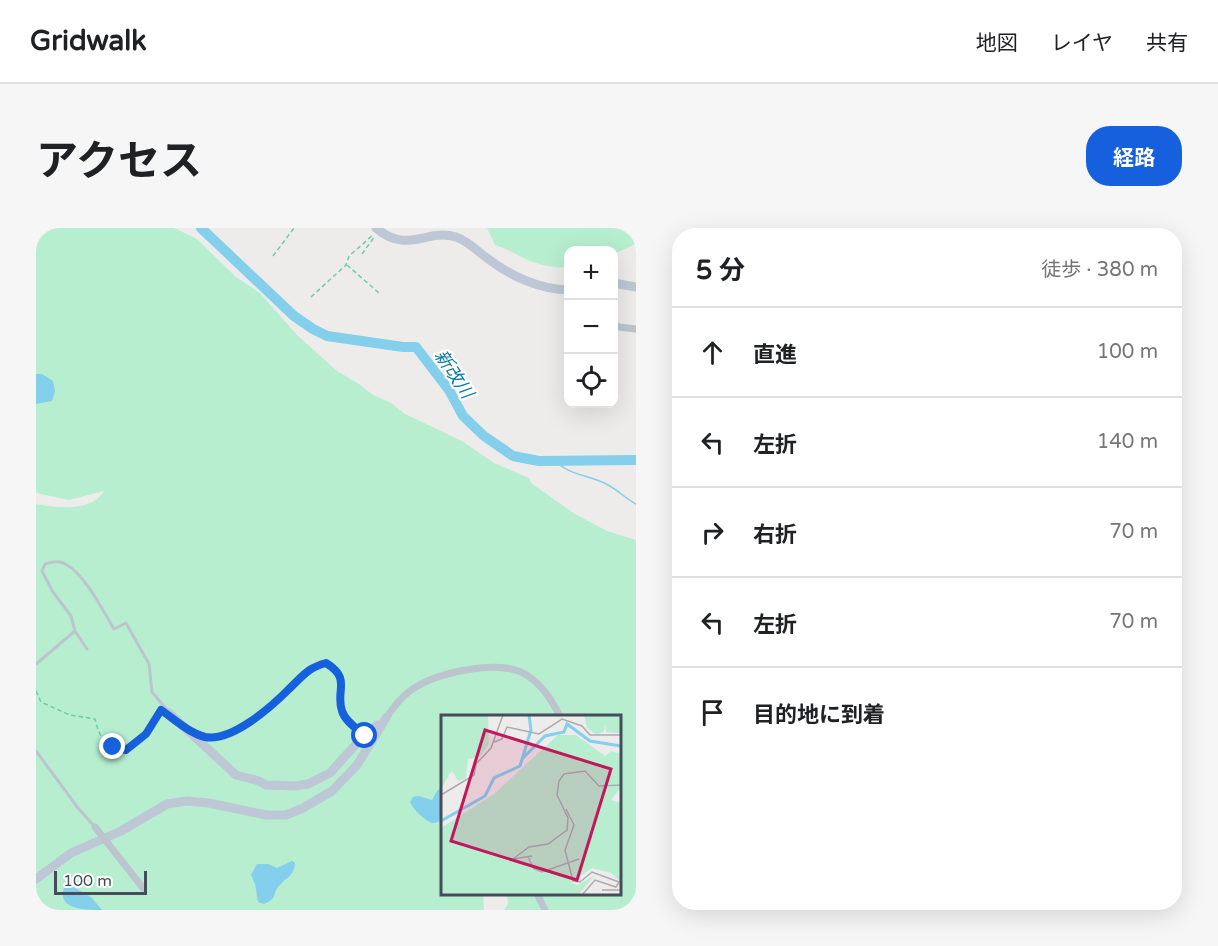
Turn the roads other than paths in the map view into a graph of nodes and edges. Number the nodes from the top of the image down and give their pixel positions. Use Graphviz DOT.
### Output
graph roads {
  1 [pos="376,232"];
  2 [pos="618,285"];
  3 [pos="636,287"];
  4 [pos="564,290"];
  5 [pos="618,326"];
  6 [pos="636,328"];
  7 [pos="75,631"];
  8 [pos="87,649"];
  9 [pos="36,664"];
  10 [pos="165,712"];
  11 [pos="559,715"];
  12 [pos="386,718"];
  13 [pos="36,751"];
  14 [pos="95,827"];
  15 [pos="36,879"];
  16 [pos="143,888"];
  17 [pos="538,895"];
  18 [pos="545,910"];
  1 -- 4 [label="street"];
  2 -- 3 [label="street"];
  5 -- 6 [label="street"];
  7 -- 8 [label="lane"];
  7 -- 9 [label="lane"];
  7 -- 10 [label="lane"];
  10 -- 12 [label="street"];
  11 -- 12 [label="street"];
  12 -- 15 [label="street"];
  13 -- 14 [label="lane"];
  14 -- 16 [label="street, bridge"];
  17 -- 18 [label="street"];
}
